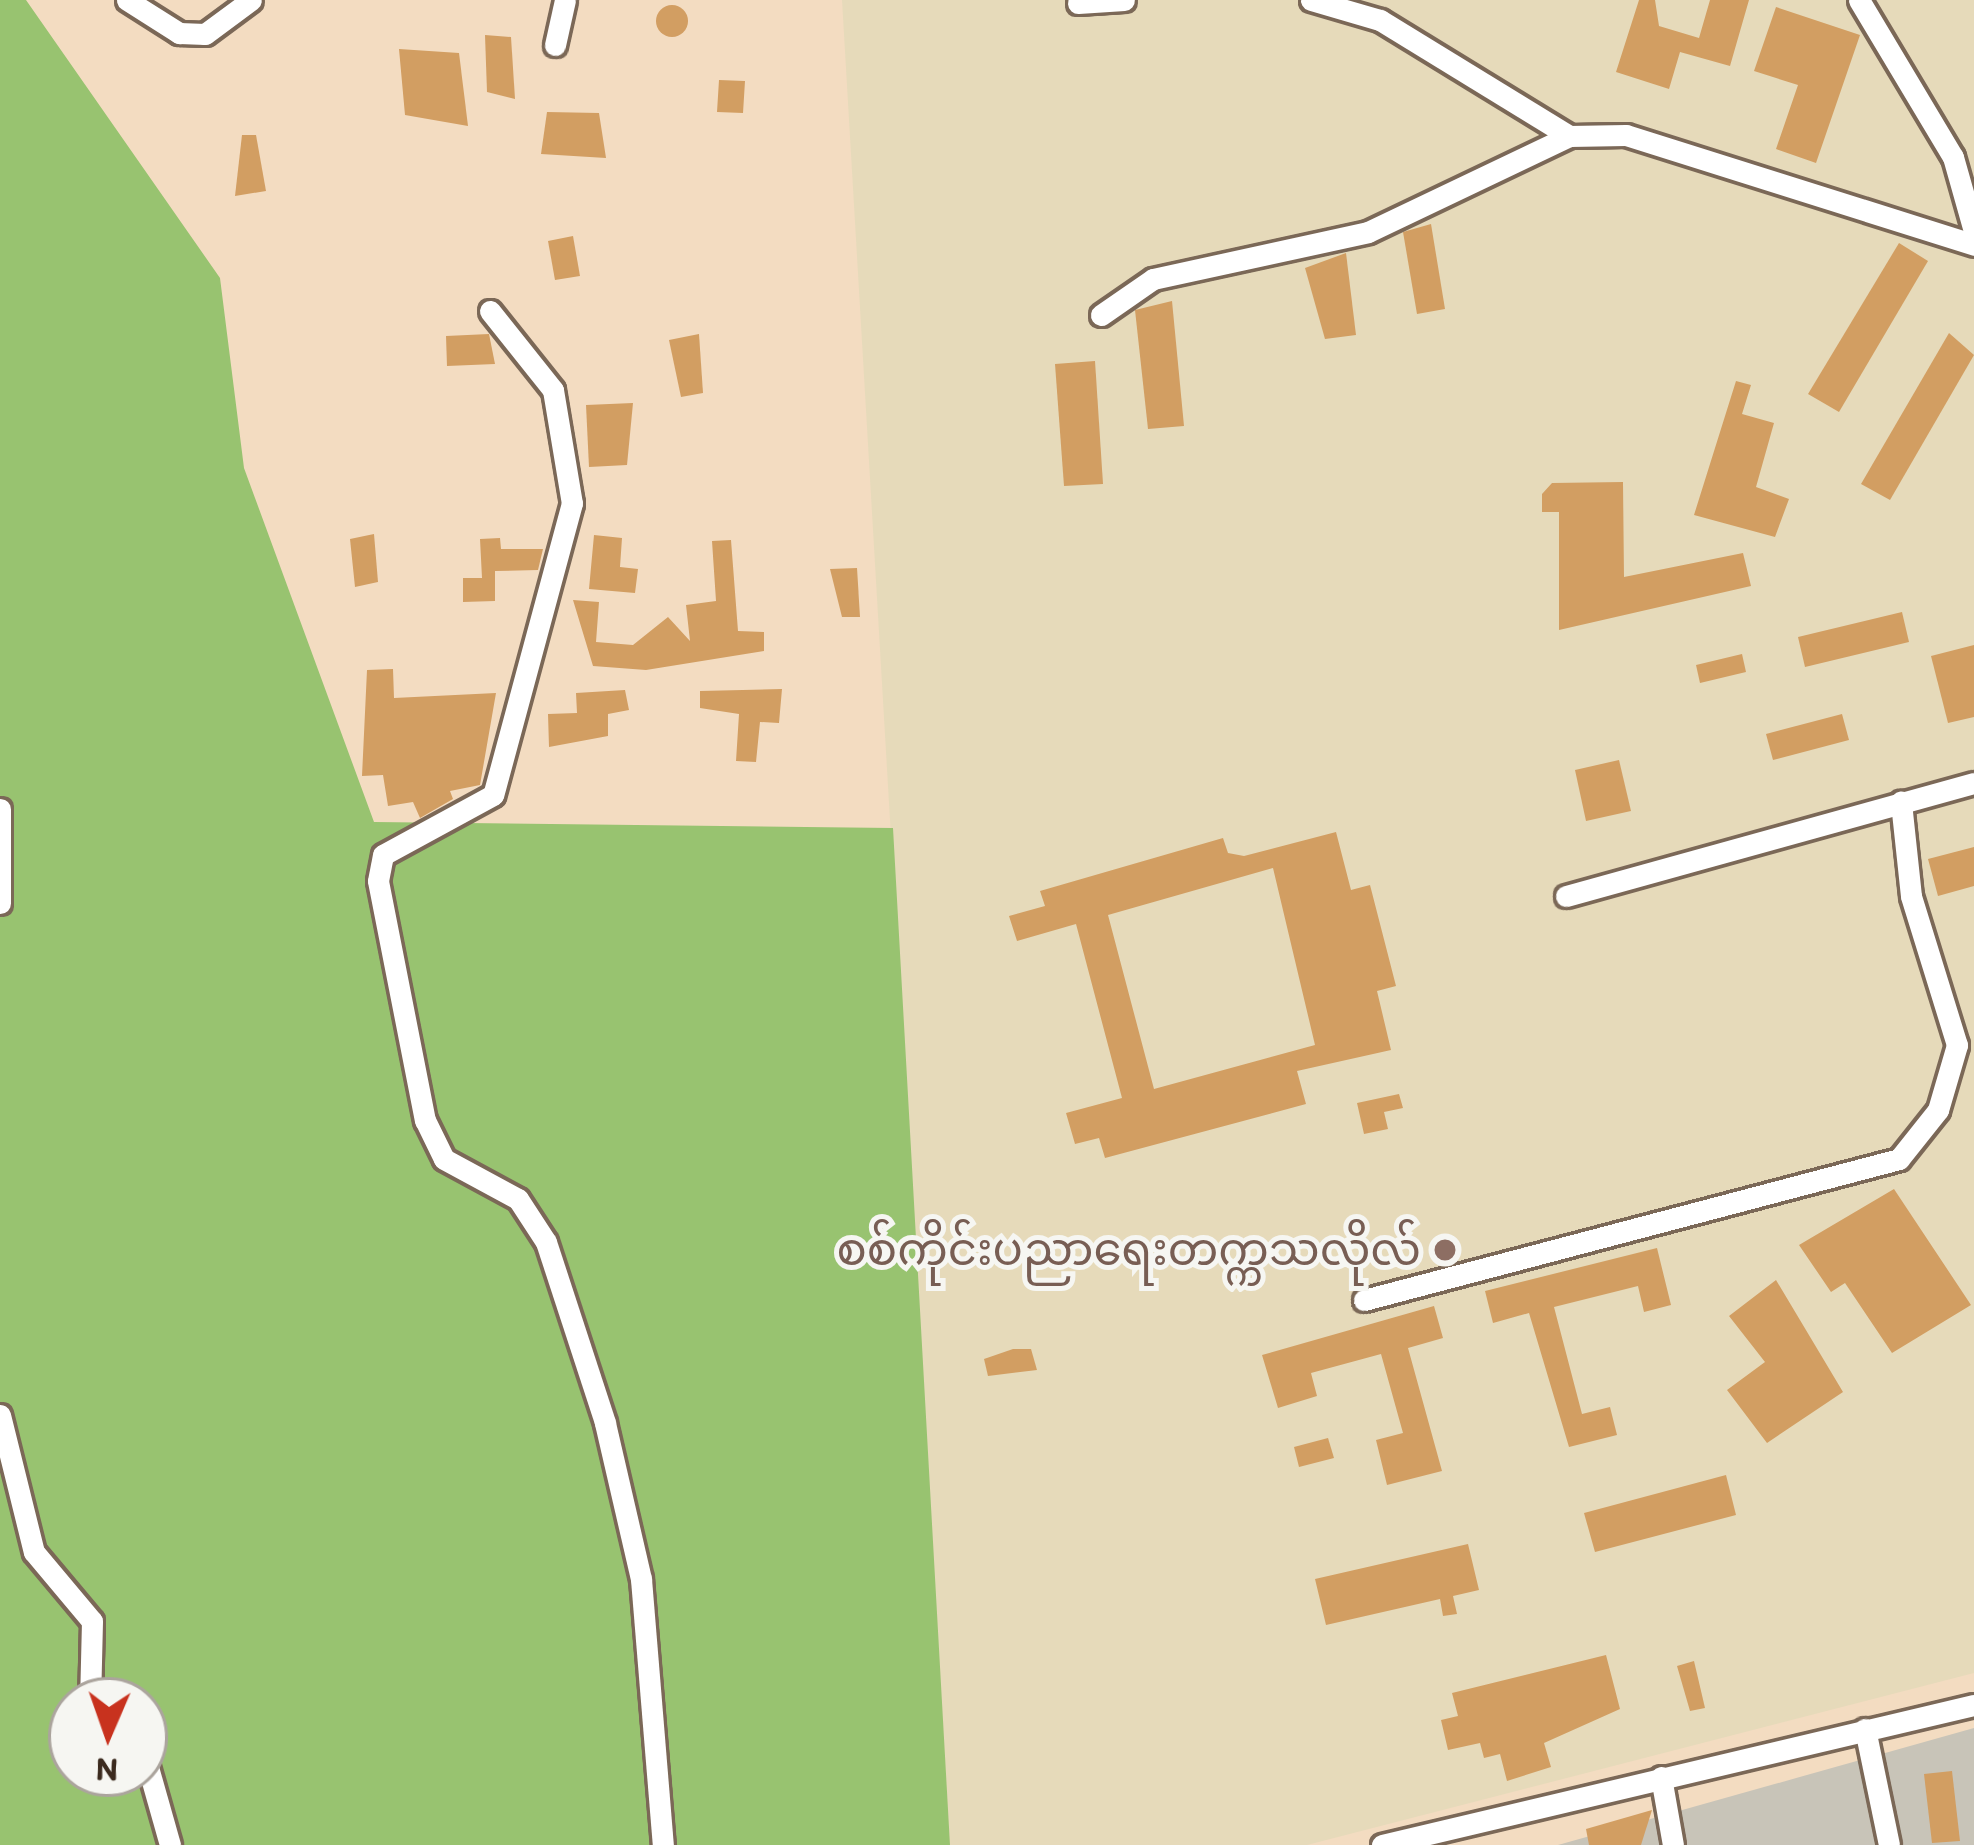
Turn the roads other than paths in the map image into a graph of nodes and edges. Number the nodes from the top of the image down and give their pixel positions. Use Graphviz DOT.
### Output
graph roads {
  1 [pos="127,0"];
  2 [pos="251,0"];
  3 [pos="565,0"];
  4 [pos="1124,0"];
  5 [pos="1311,0"];
  6 [pos="1859,0"];
  7 [pos="1078,3"];
  8 [pos="555,45"];
  9 [pos="1569,136"];
  10 [pos="1974,231"];
  11 [pos="1974,245"];
  12 [pos="490,311"];
  13 [pos="1101,315"];
  14 [pos="1974,783"];
  15 [pos="1901,802"];
  16 [pos="0,809"];
  17 [pos="1566,896"];
  18 [pos="0,903"];
  19 [pos="1364,1300"];
  20 [pos="0,1415"];
  21 [pos="91,1677"];
  22 [pos="1974,1705"];
  23 [pos="1864,1729"];
  24 [pos="1661,1777"];
  25 [pos="156,1797"];
  26 [pos="170,1845"];
  27 [pos="663,1845"];
  28 [pos="1382,1845"];
  29 [pos="1672,1845"];
  30 [pos="1889,1845"];
  1 -- 2 [label="street"];
  3 -- 8 [label="street"];
  4 -- 7 [label="street"];
  5 -- 9 [label="street"];
  6 -- 10 [label="street"];
  9 -- 11 [label="street"];
  9 -- 13 [label="street"];
  12 -- 27 [label="street"];
  14 -- 15 [label="street"];
  15 -- 17 [label="street"];
  15 -- 19 [label="street"];
  16 -- 18 [label="street"];
  20 -- 21 [label="street"];
  22 -- 23 [label="street"];
  23 -- 24 [label="street"];
  23 -- 30 [label="street"];
  24 -- 28 [label="street"];
  24 -- 29 [label="street"];
  25 -- 26 [label="street"];
}
